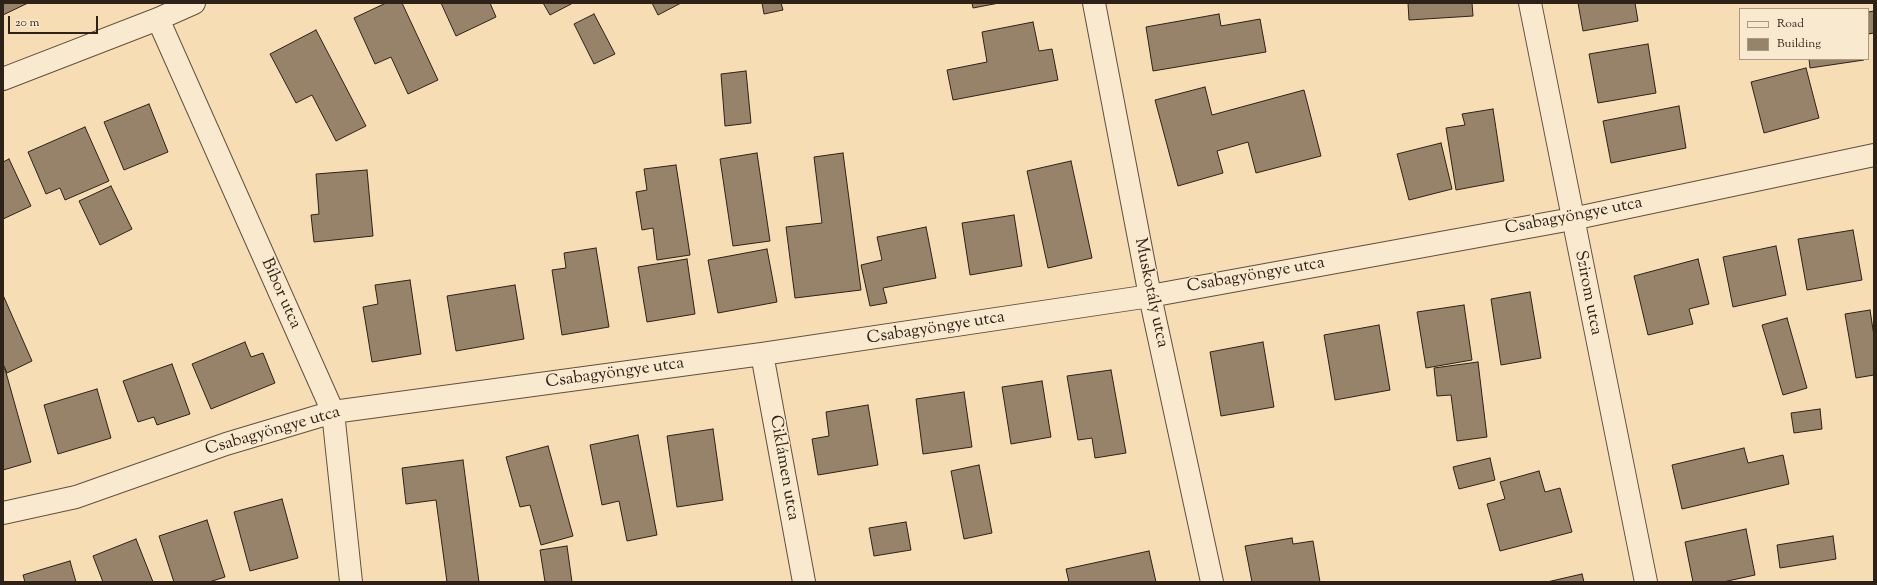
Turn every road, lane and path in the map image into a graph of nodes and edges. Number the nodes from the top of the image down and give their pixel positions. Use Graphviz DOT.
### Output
graph roads {
  1 [pos="194,3"];
  2 [pos="1094,3"];
  3 [pos="1530,3"];
  4 [pos="158,19"];
  5 [pos="3,79"];
  6 [pos="1874,154"];
  7 [pos="1572,219"];
  8 [pos="1150,296"];
  9 [pos="762,354"];
  10 [pos="332,412"];
  11 [pos="3,513"];
  12 [pos="351,582"];
  13 [pos="804,582"];
  14 [pos="1212,582"];
  15 [pos="1646,582"];
  1 -- 4 [label="street"];
  2 -- 8 [label="street, Muskotály utca"];
  3 -- 7 [label="street, Szirom utca"];
  4 -- 5 [label="street"];
  4 -- 10 [label="street, Bíbor utca"];
  6 -- 7 [label="street, Csabagyöngye utca"];
  7 -- 8 [label="street, Csabagyöngye utca"];
  7 -- 15 [label="street, Szirom utca"];
  8 -- 9 [label="street, Csabagyöngye utca"];
  8 -- 14 [label="street, Muskotály utca"];
  9 -- 10 [label="street, Csabagyöngye utca"];
  9 -- 13 [label="street, Ciklámen utca"];
  10 -- 11 [label="street, Csabagyöngye utca"];
  10 -- 12 [label="street, Bíbor utca"];
}
